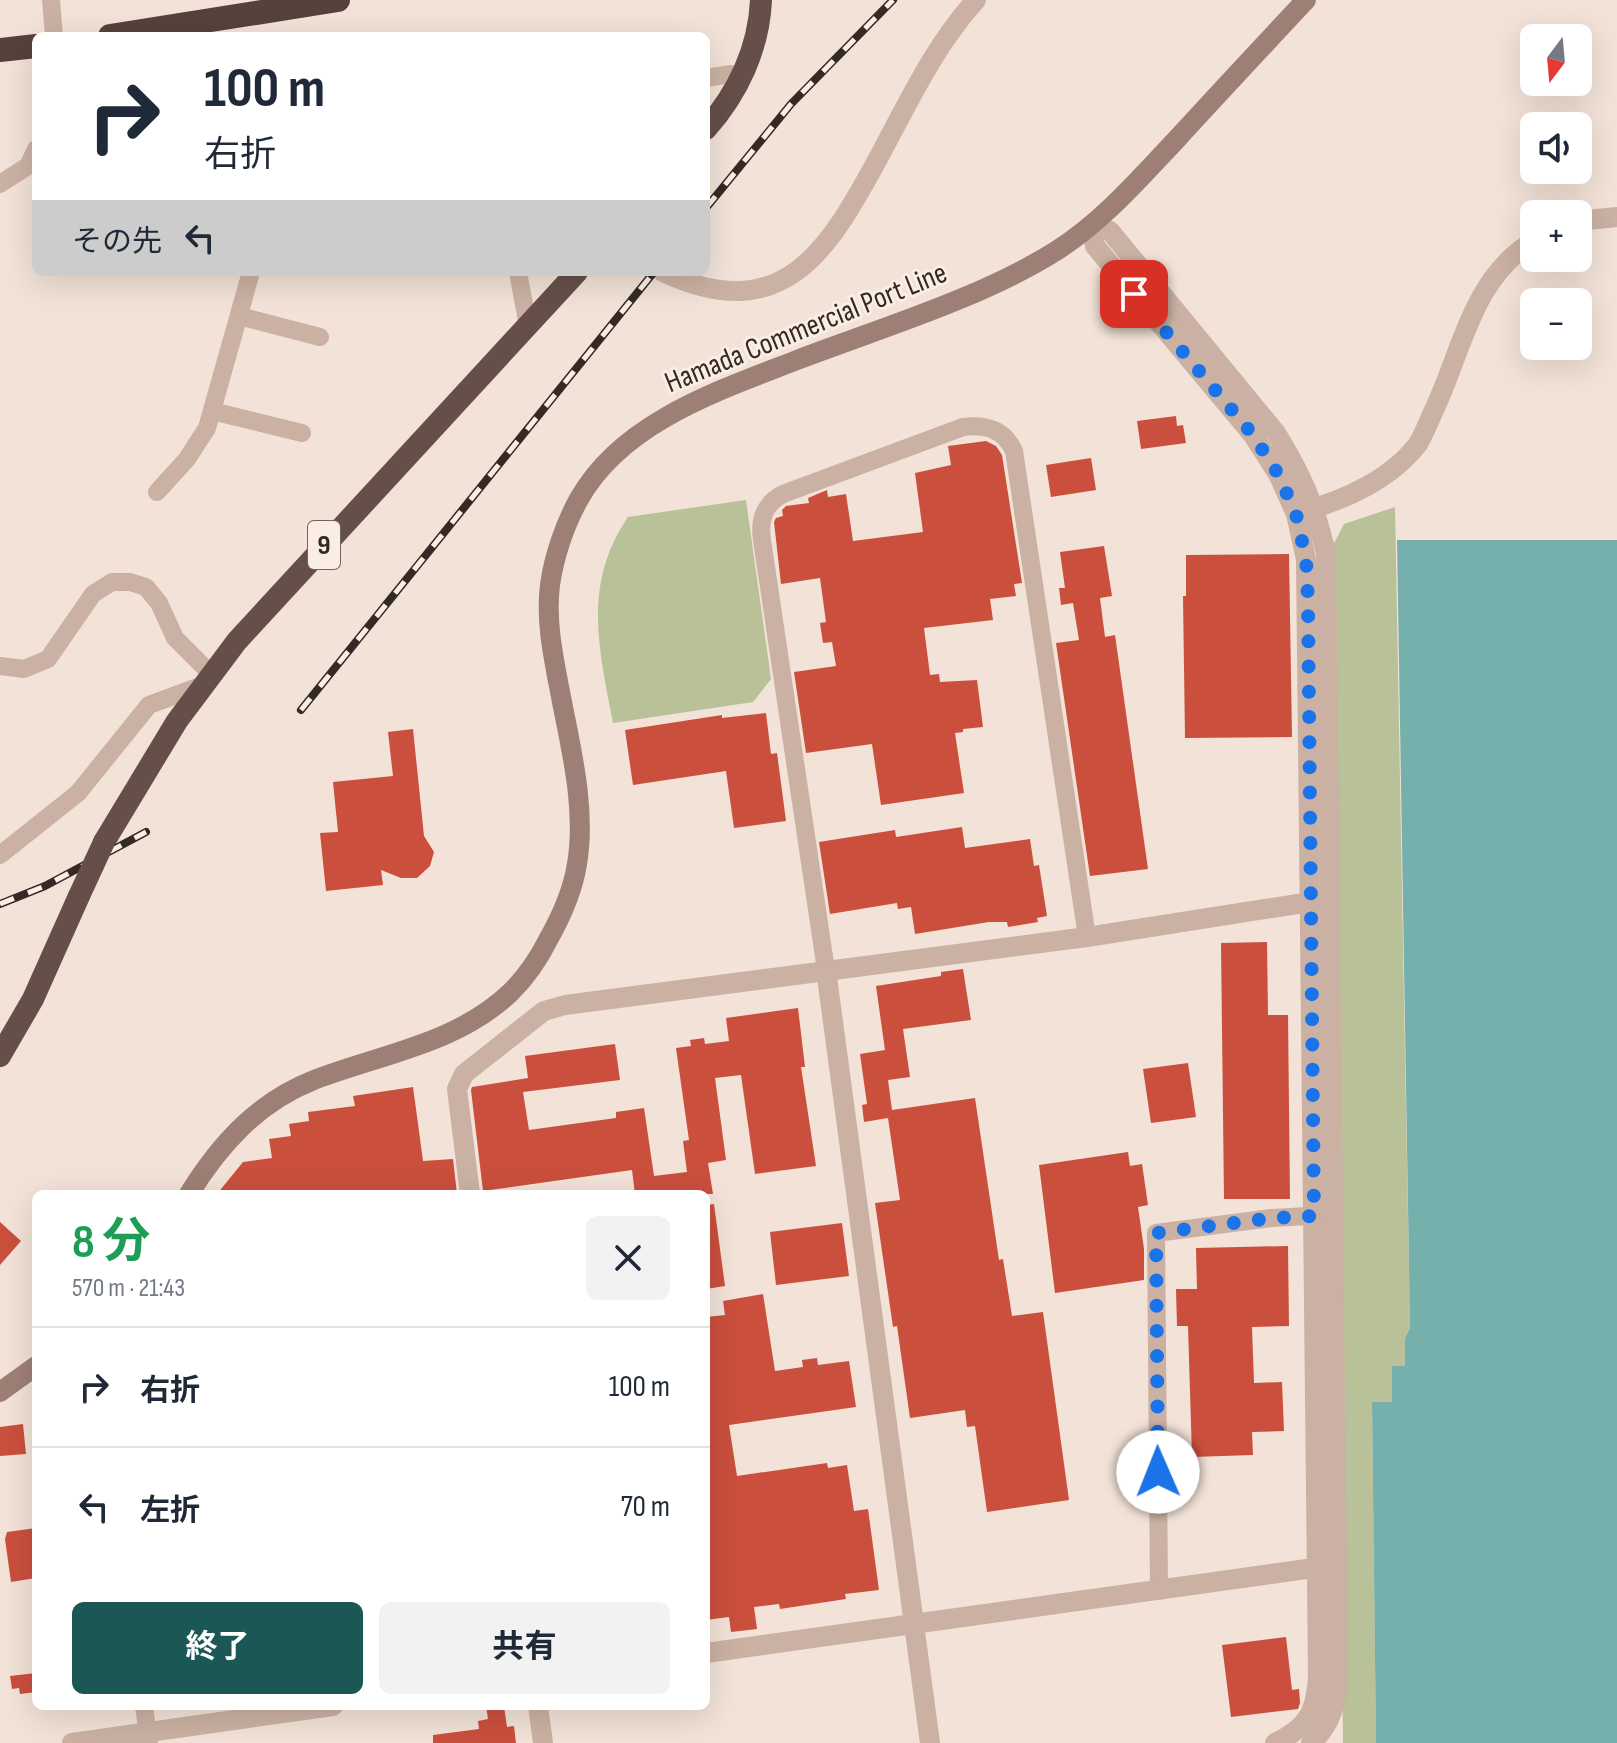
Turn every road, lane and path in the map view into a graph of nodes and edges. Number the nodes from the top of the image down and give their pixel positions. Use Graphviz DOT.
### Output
graph roads {
  1 [pos="51,0"];
  2 [pos="338,0"];
  3 [pos="761,0"];
  4 [pos="976,0"];
  5 [pos="1306,0"];
  6 [pos="54,32"];
  7 [pos="135,32"];
  8 [pos="0,38"];
  9 [pos="32,38"];
  10 [pos="32,46"];
  11 [pos="0,50"];
  12 [pos="731,74"];
  13 [pos="710,77"];
  14 [pos="710,124"];
  15 [pos="32,169"];
  16 [pos="0,184"];
  17 [pos="1617,217"];
  18 [pos="1592,220"];
  19 [pos="1091,225"];
  20 [pos="1520,249"];
  21 [pos="250,276"];
  22 [pos="519,276"];
  23 [pos="573,276"];
  24 [pos="673,276"];
  25 [pos="239,316"];
  26 [pos="528,326"];
  27 [pos="320,337"];
  28 [pos="212,411"];
  29 [pos="302,433"];
  30 [pos="157,492"];
  31 [pos="1306,511"];
  32 [pos="0,666"];
  33 [pos="207,679"];
  34 [pos="0,855"];
  35 [pos="1320,901"];
  36 [pos="1087,937"];
  37 [pos="826,970"];
  38 [pos="0,1056"];
  39 [pos="191,1190"];
  40 [pos="470,1190"];
  41 [pos="1324,1215"];
  42 [pos="32,1369"];
  43 [pos="0,1392"];
  44 [pos="1327,1567"];
  45 [pos="1159,1591"];
  46 [pos="914,1624"];
  47 [pos="710,1652"];
  48 [pos="144,1710"];
  49 [pos="310,1710"];
  50 [pos="539,1710"];
  51 [pos="148,1738"];
  52 [pos="72,1743"];
  53 [pos="543,1743"];
  54 [pos="930,1743"];
  55 [pos="1275,1743"];
  56 [pos="1311,1743"];
  1 -- 6 [label="street"];
  2 -- 7 [label="highway"];
  3 -- 14 [label="highway"];
  4 -- 24 [label="street"];
  5 -- 19 [label="main road, Hamada Commercial Port Line"];
  8 -- 9 [label="highway"];
  10 -- 11 [label="highway"];
  12 -- 13 [label="street"];
  15 -- 16 [label="street"];
  17 -- 18 [label="street"];
  19 -- 31 [label="street"];
  19 -- 39 [label="main road, Hamada Commercial Port Line"];
  20 -- 31 [label="street"];
  21 -- 25 [label="street"];
  22 -- 26 [label="street"];
  23 -- 26 [label="highway, 9"];
  25 -- 27 [label="street"];
  25 -- 28 [label="street"];
  26 -- 33 [label="highway, 9"];
  28 -- 29 [label="street"];
  28 -- 30 [label="street"];
  31 -- 35 [label="street"];
  32 -- 33 [label="street"];
  33 -- 34 [label="street"];
  33 -- 38 [label="highway, 9, bridge"];
  35 -- 36 [label="street"];
  35 -- 41 [label="street"];
  36 -- 37 [label="street"];
  36 -- 37 [label="street"];
  37 -- 40 [label="street"];
  37 -- 46 [label="street"];
  41 -- 44 [label="street"];
  41 -- 45 [label="street"];
  42 -- 43 [label="main road"];
  44 -- 45 [label="street"];
  44 -- 55 [label="street"];
  44 -- 56 [label="street"];
  45 -- 46 [label="street"];
  46 -- 47 [label="street"];
  46 -- 54 [label="street"];
  48 -- 51 [label="street"];
  49 -- 51 [label="street"];
  50 -- 53 [label="street"];
  51 -- 52 [label="street"];
}
